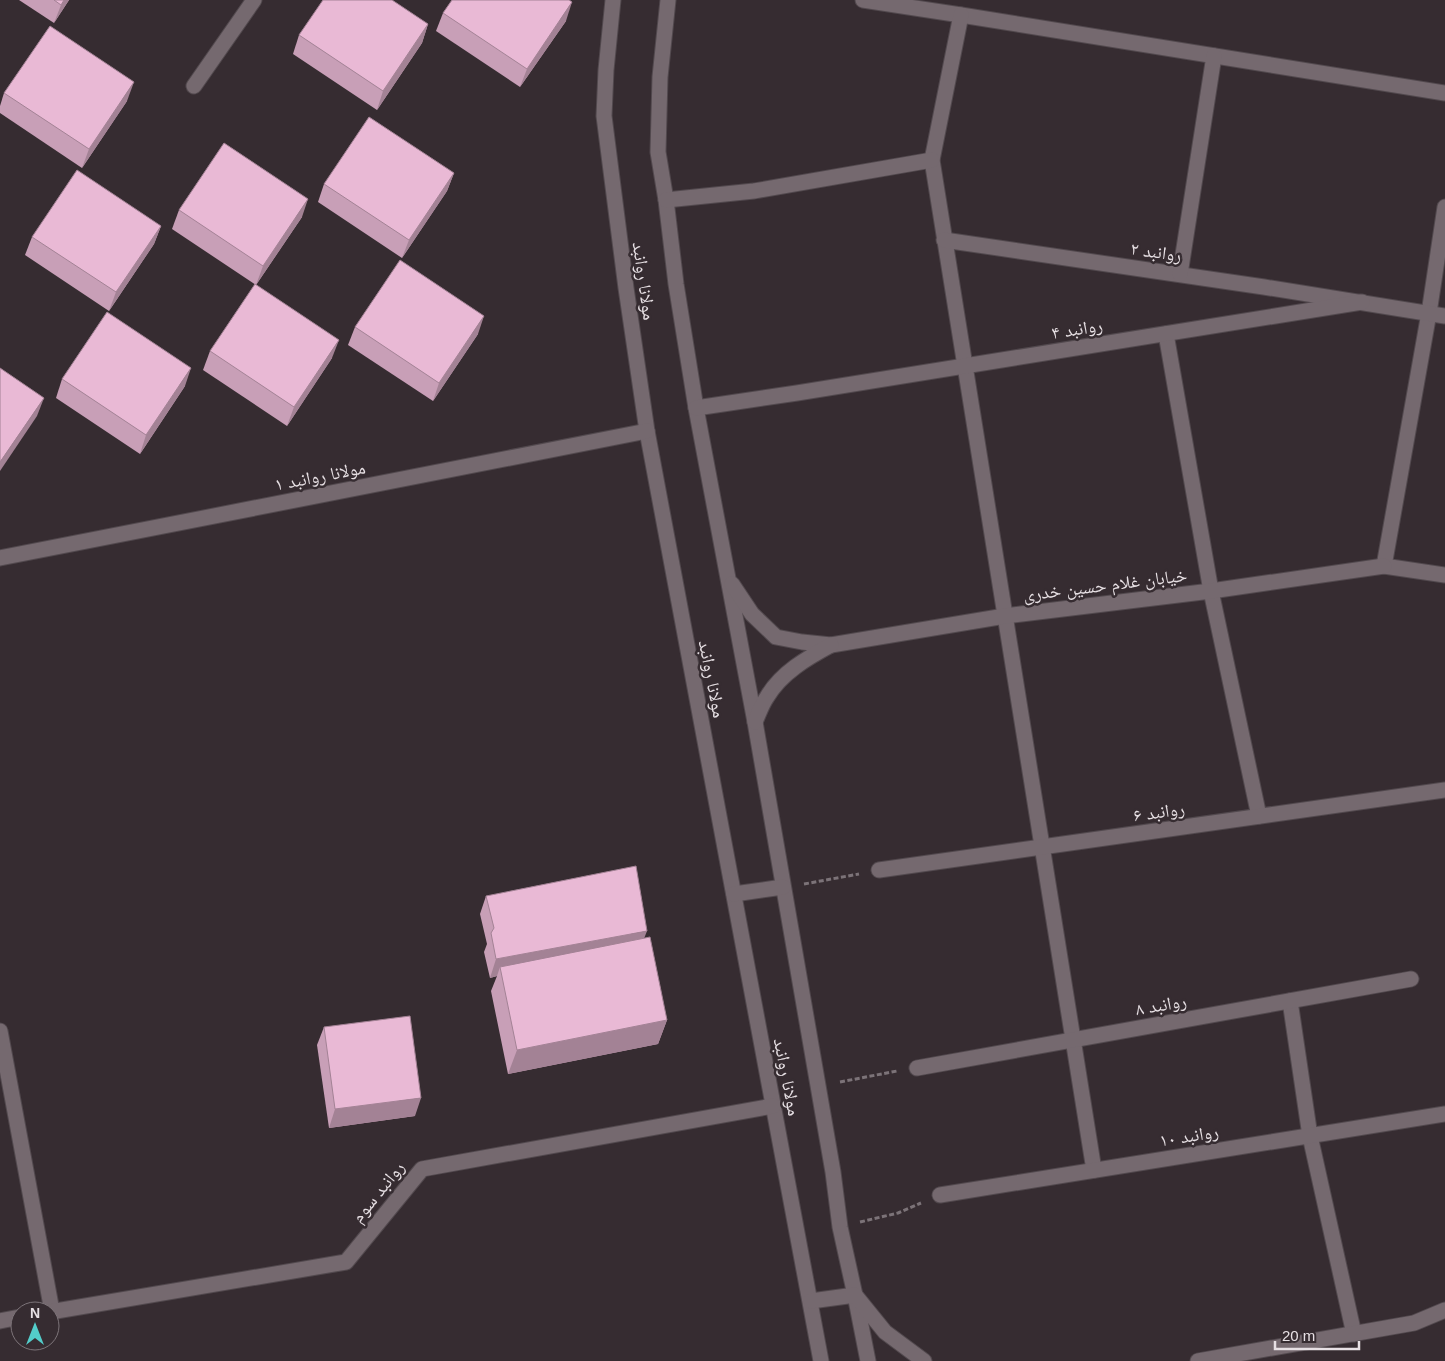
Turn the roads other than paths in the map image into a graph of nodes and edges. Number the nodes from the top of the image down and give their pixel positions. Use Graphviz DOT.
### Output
graph roads {
  1 [pos="254,0"];
  2 [pos="613,0"];
  3 [pos="668,0"];
  4 [pos="863,0"];
  5 [pos="961,14"];
  6 [pos="1214,56"];
  7 [pos="194,86"];
  8 [pos="1445,93"];
  9 [pos="932,160"];
  10 [pos="666,200"];
  11 [pos="1445,208"];
  12 [pos="944,240"];
  13 [pos="1180,274"];
  14 [pos="1362,302"];
  15 [pos="1428,313"];
  16 [pos="1445,316"];
  17 [pos="1166,334"];
  18 [pos="965,366"];
  19 [pos="696,408"];
  20 [pos="647,431"];
  21 [pos="0,558"];
  22 [pos="1384,566"];
  23 [pos="1445,575"];
  24 [pos="729,580"];
  25 [pos="1211,591"];
  26 [pos="1005,616"];
  27 [pos="831,645"];
  28 [pos="755,722"];
  29 [pos="1445,790"];
  30 [pos="1259,816"];
  31 [pos="1042,847"];
  32 [pos="879,870"];
  33 [pos="783,887"];
  34 [pos="734,894"];
  35 [pos="1411,979"];
  36 [pos="1290,1001"];
  37 [pos="0,1031"];
  38 [pos="1073,1040"];
  39 [pos="917,1068"];
  40 [pos="773,1106"];
  41 [pos="1445,1114"];
  42 [pos="1310,1136"];
  43 [pos="1094,1170"];
  44 [pos="940,1195"];
  45 [pos="856,1295"];
  46 [pos="49,1301"];
  47 [pos="811,1301"];
  48 [pos="60,1310"];
  49 [pos="1445,1310"];
  50 [pos="1354,1334"];
  51 [pos="821,1361"];
  52 [pos="868,1361"];
  53 [pos="924,1361"];
  54 [pos="1198,1361"];
  1 -- 7 [label="street"];
  2 -- 20 [label="street, مولانا روانبد"];
  3 -- 10 [label="street, مولانا روانبد"];
  4 -- 5 [label="street"];
  5 -- 6 [label="street"];
  5 -- 9 [label="street"];
  6 -- 8 [label="street"];
  6 -- 13 [label="street"];
  9 -- 10 [label="street"];
  9 -- 12 [label="street"];
  10 -- 19 [label="street, مولانا روانبد"];
  11 -- 15 [label="street"];
  12 -- 13 [label="street, روانبد ۲"];
  12 -- 18 [label="street"];
  13 -- 14 [label="street, روانبد ۲"];
  14 -- 15 [label="street, روانبد ۲"];
  14 -- 17 [label="street, روانبد ۴"];
  15 -- 16 [label="street, روانبد ۲"];
  15 -- 22 [label="street"];
  17 -- 18 [label="street, روانبد ۴"];
  17 -- 25 [label="street"];
  18 -- 19 [label="street, روانبد ۴"];
  18 -- 26 [label="street"];
  19 -- 24 [label="street, مولانا روانبد"];
  20 -- 21 [label="street, مولانا روانبد ۱"];
  20 -- 34 [label="street, مولانا روانبد"];
  22 -- 23 [label="street, خیابان غلام حسین خدری"];
  22 -- 25 [label="street, خیابان غلام حسین خدری"];
  24 -- 27 [label="street"];
  24 -- 28 [label="street, مولانا روانبد"];
  25 -- 26 [label="street, خیابان غلام حسین خدری"];
  25 -- 30 [label="street"];
  26 -- 27 [label="street, خیابان غلام حسین خدری"];
  26 -- 31 [label="street"];
  27 -- 28 [label="street"];
  28 -- 33 [label="street, مولانا روانبد"];
  29 -- 30 [label="street, روانبد ۶"];
  30 -- 31 [label="street, روانبد ۶"];
  31 -- 32 [label="street, روانبد ۶"];
  31 -- 38 [label="street"];
  33 -- 34 [label="street"];
  33 -- 45 [label="street, مولانا روانبد"];
  34 -- 40 [label="street, مولانا روانبد"];
  35 -- 36 [label="street, روانبد ۸"];
  36 -- 38 [label="street, روانبد ۸"];
  36 -- 42 [label="street"];
  37 -- 46 [label="street"];
  38 -- 39 [label="street, روانبد ۸"];
  38 -- 43 [label="street"];
  40 -- 47 [label="street, مولانا روانبد"];
  40 -- 48 [label="street, روانبد سوم"];
  41 -- 42 [label="street, روانبد ۱۰"];
  42 -- 43 [label="street, روانبد ۱۰"];
  42 -- 50 [label="street"];
  43 -- 44 [label="street, روانبد ۱۰"];
  45 -- 47 [label="street"];
  45 -- 52 [label="street, مولانا روانبد"];
  45 -- 53 [label="street"];
  47 -- 51 [label="street, مولانا روانبد"];
  49 -- 50 [label="street"];
  50 -- 54 [label="street"];
}
